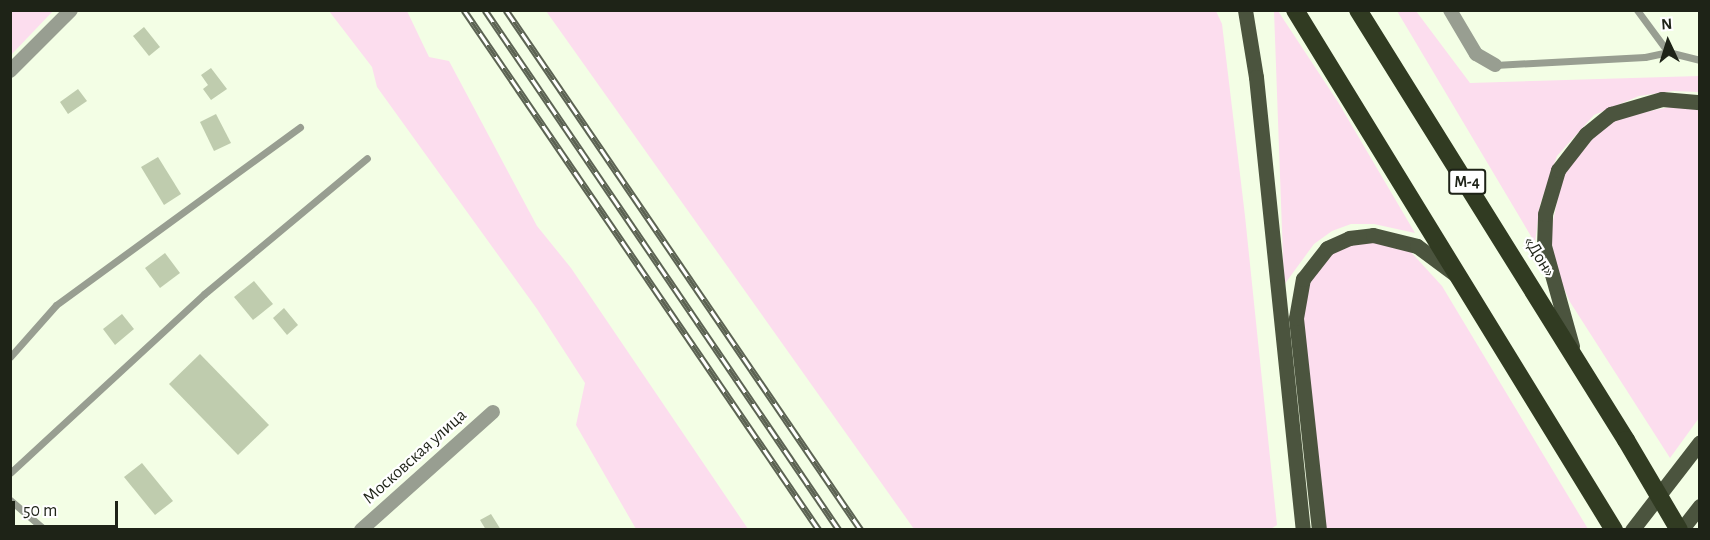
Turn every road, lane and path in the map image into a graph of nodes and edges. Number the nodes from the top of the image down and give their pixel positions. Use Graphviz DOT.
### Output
graph roads {
  1 [pos="71,10"];
  2 [pos="1245,10"];
  3 [pos="1295,10"];
  4 [pos="1358,10"];
  5 [pos="1450,10"];
  6 [pos="1637,10"];
  7 [pos="1668,52"];
  8 [pos="1700,60"];
  9 [pos="1495,65"];
  10 [pos="10,71"];
  11 [pos="1700,102"];
  12 [pos="300,127"];
  13 [pos="367,158"];
  14 [pos="1464,280"];
  15 [pos="1575,354"];
  16 [pos="10,357"];
  17 [pos="493,412"];
  18 [pos="1700,441"];
  19 [pos="10,473"];
  20 [pos="10,500"];
  21 [pos="1700,506"];
  22 [pos="45,530"];
  23 [pos="361,530"];
  24 [pos="1303,530"];
  25 [pos="1319,530"];
  26 [pos="1614,530"];
  27 [pos="1632,530"];
  28 [pos="1680,530"];
  1 -- 10 [label="street"];
  2 -- 24 [label="main road"];
  3 -- 14 [label="highway"];
  4 -- 15 [label="highway, «Дон» / М-4"];
  5 -- 9 [label="street"];
  6 -- 7 [label="lane"];
  7 -- 8 [label="lane"];
  7 -- 9 [label="lane"];
  11 -- 15 [label="main road"];
  12 -- 16 [label="lane"];
  13 -- 19 [label="lane"];
  14 -- 25 [label="main road"];
  14 -- 26 [label="highway"];
  15 -- 28 [label="highway, «Дон» / М-4, bridge"];
  17 -- 23 [label="street, Московская улица"];
  18 -- 27 [label="main road"];
  20 -- 22 [label="lane"];
  21 -- 28 [label="main road"];
}
